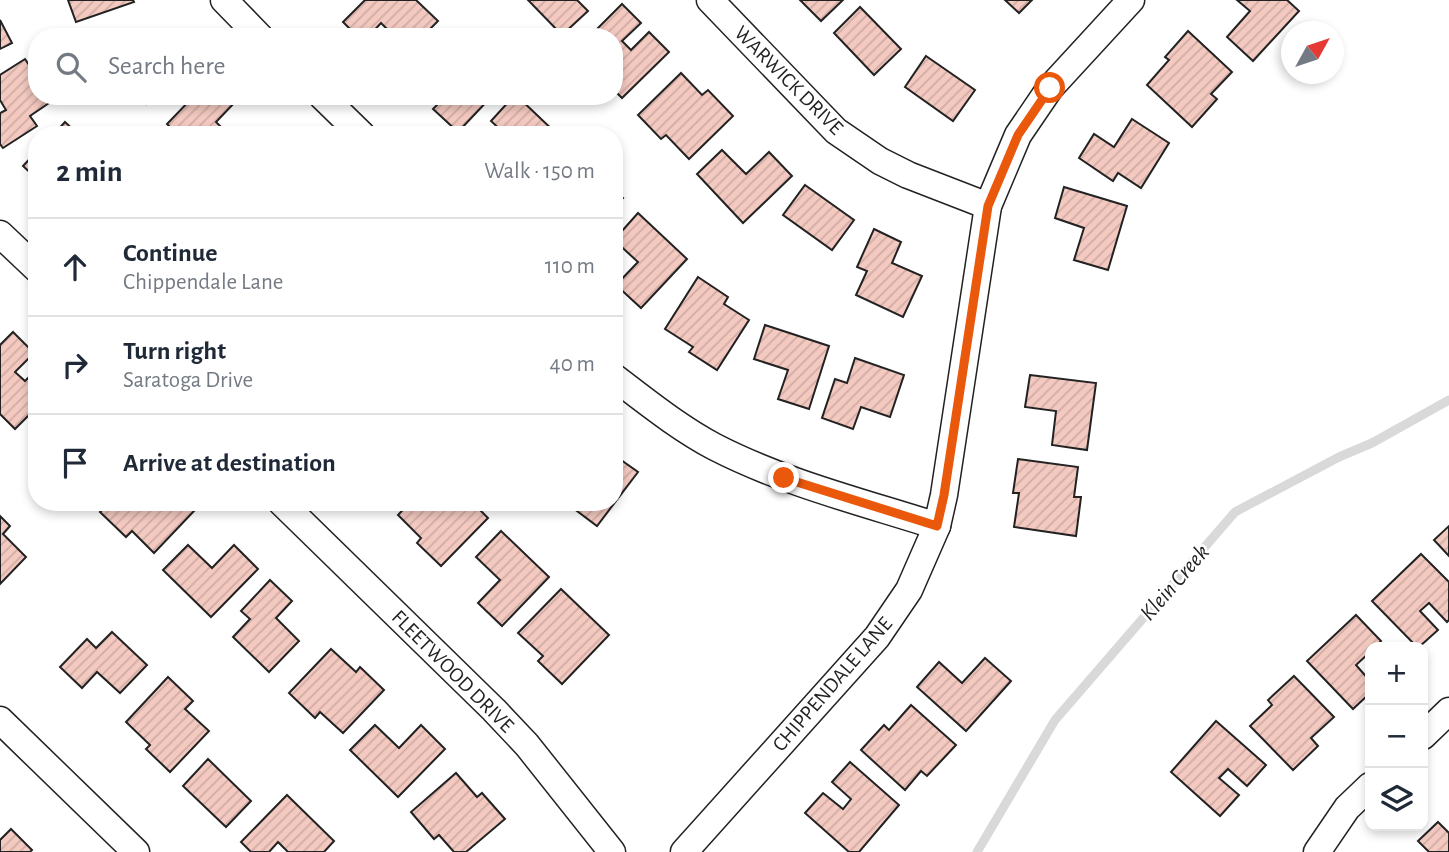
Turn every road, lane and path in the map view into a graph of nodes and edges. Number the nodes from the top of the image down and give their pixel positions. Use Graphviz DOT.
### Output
graph roads {
  1 [pos="224,0"];
  2 [pos="710,0"];
  3 [pos="1131,0"];
  4 [pos="251,28"];
  5 [pos="331,105"];
  6 [pos="353,126"];
  7 [pos="988,206"];
  8 [pos="0,234"];
  9 [pos="28,260"];
  10 [pos="623,384"];
  11 [pos="290,511"];
  12 [pos="937,526"];
  13 [pos="1449,710"];
  14 [pos="0,720"];
  15 [pos="1428,731"];
  16 [pos="1365,791"];
  17 [pos="136,852"];
  18 [pos="611,852"];
  19 [pos="684,852"];
  20 [pos="1317,852"];
  1 -- 4 [label="street"];
  2 -- 7 [label="street, WARWICK DRIVE"];
  3 -- 7 [label="street, CHIPPENDALE LANE"];
  5 -- 6 [label="street"];
  7 -- 12 [label="street, CHIPPENDALE LANE"];
  8 -- 9 [label="street"];
  10 -- 12 [label="street"];
  11 -- 18 [label="street, FLEETWOOD DRIVE"];
  12 -- 19 [label="street, CHIPPENDALE LANE"];
  13 -- 15 [label="street"];
  14 -- 17 [label="street"];
  16 -- 20 [label="street"];
}
